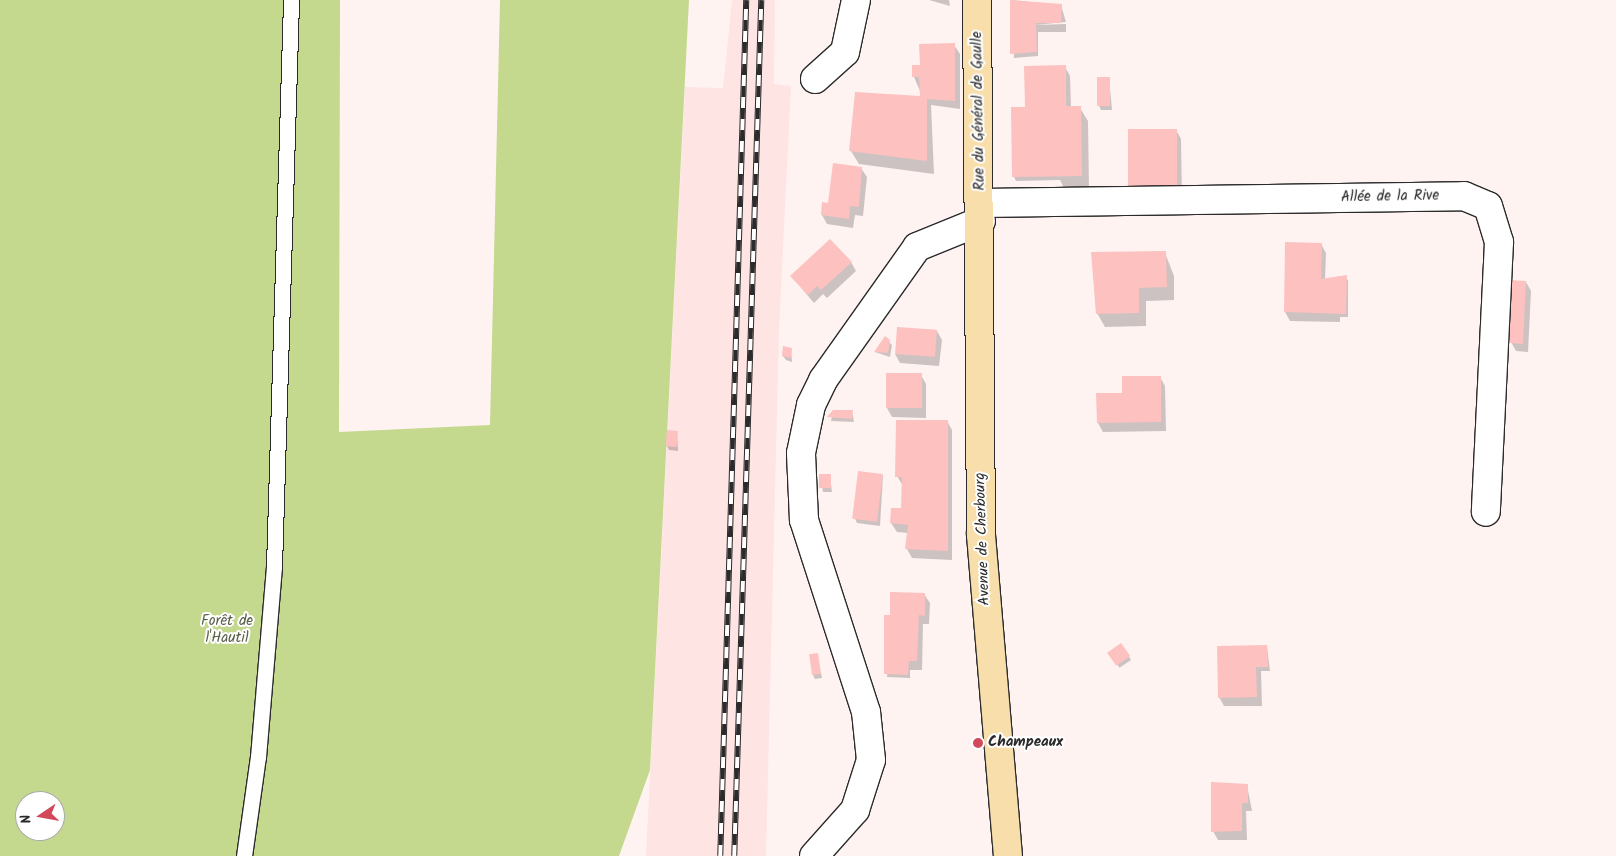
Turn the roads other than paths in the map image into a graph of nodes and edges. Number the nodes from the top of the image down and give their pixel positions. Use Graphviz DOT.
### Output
graph roads {
  1 [pos="291,0"];
  2 [pos="856,0"];
  3 [pos="977,0"];
  4 [pos="815,79"];
  5 [pos="981,212"];
  6 [pos="1486,512"];
  7 [pos="244,856"];
  8 [pos="814,856"];
  9 [pos="1008,856"];
  1 -- 7 [label="lane"];
  2 -- 4 [label="street"];
  3 -- 5 [label="main road, Rue du Général de Gaulle"];
  5 -- 6 [label="street, Allée de la Rive"];
  5 -- 8 [label="street"];
  5 -- 9 [label="main road, Avenue de Cherbourg"];
}
